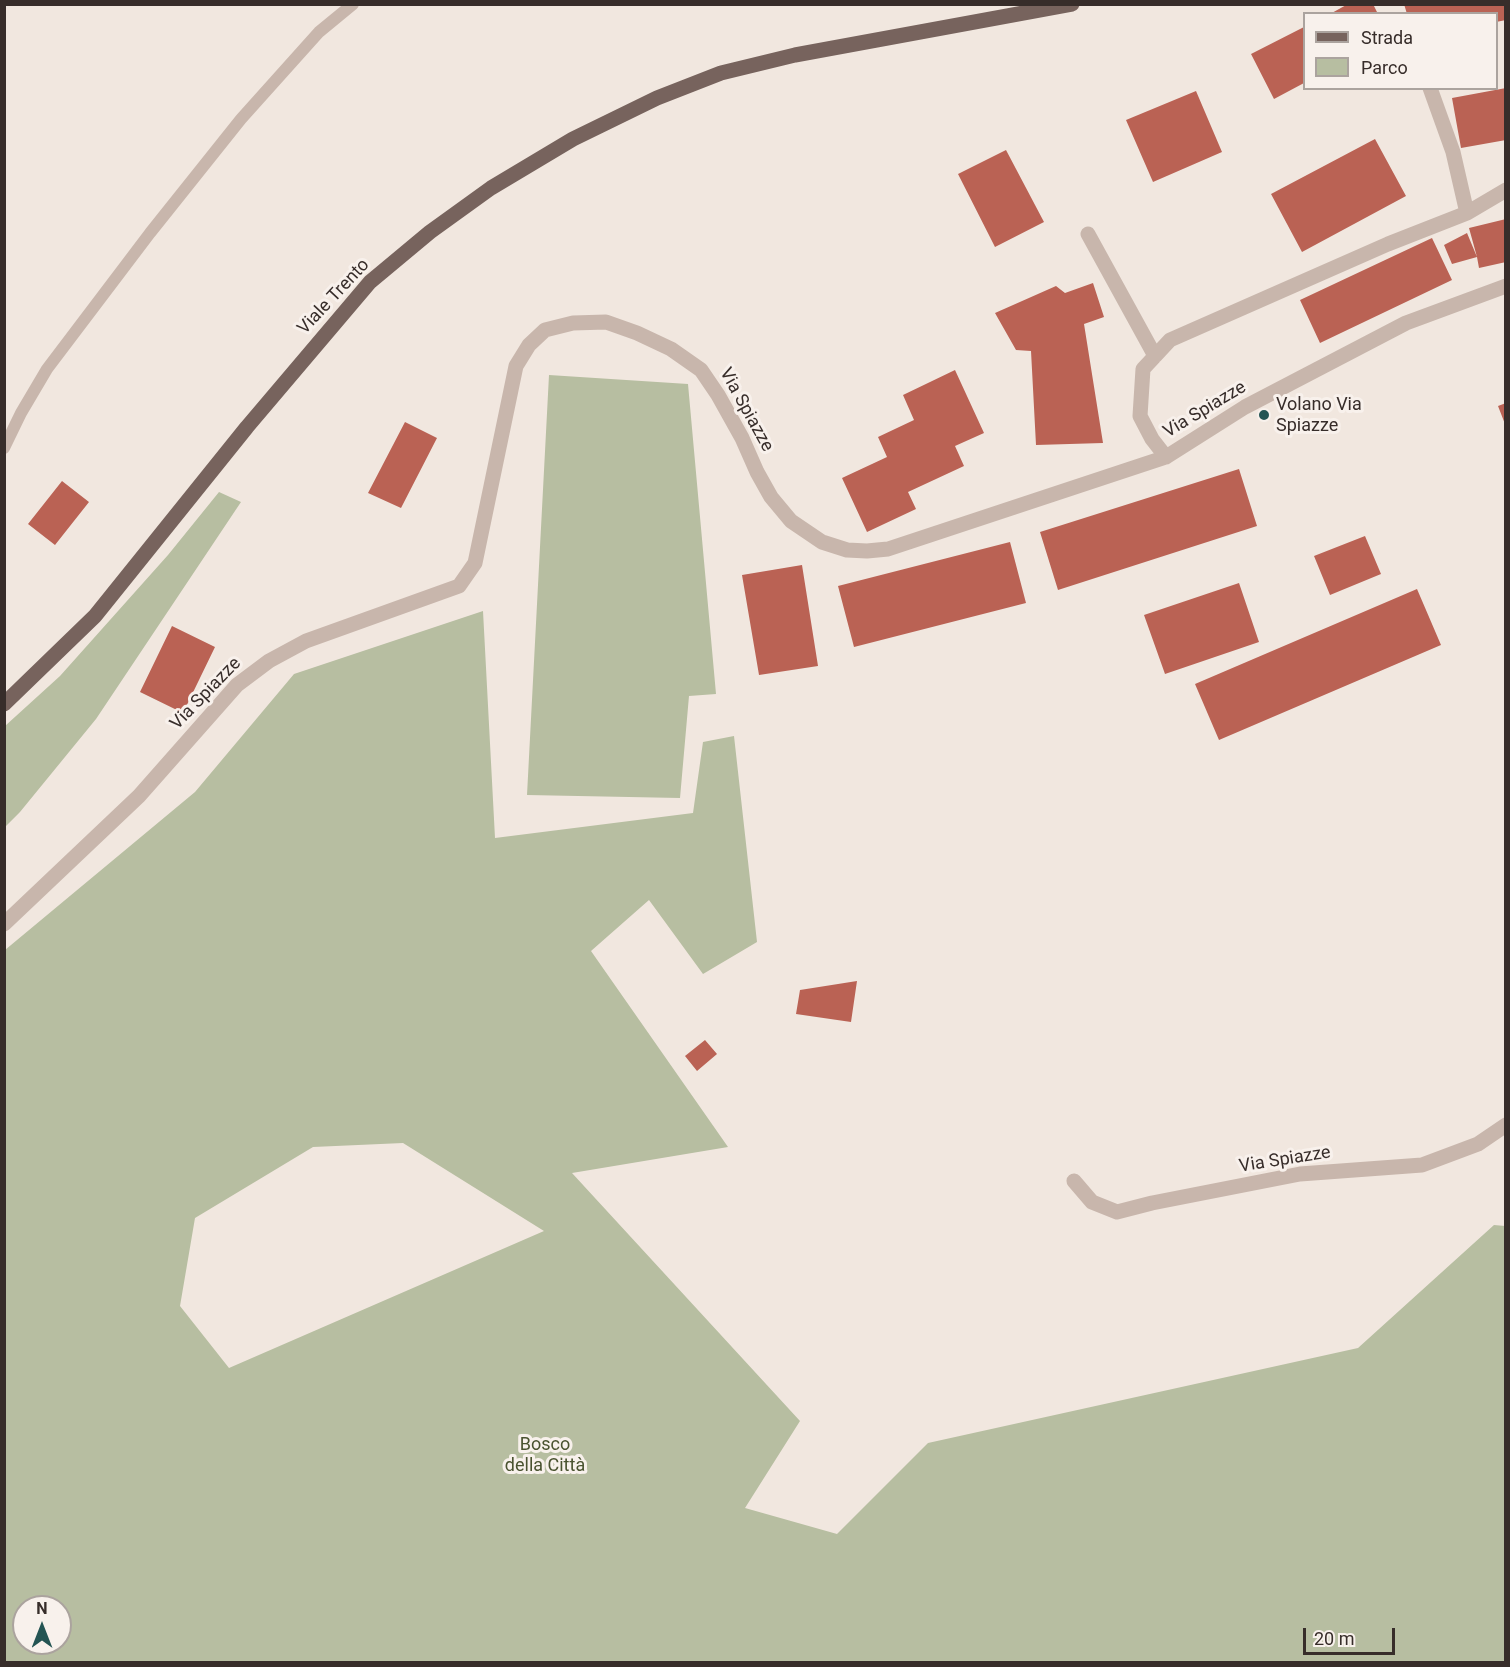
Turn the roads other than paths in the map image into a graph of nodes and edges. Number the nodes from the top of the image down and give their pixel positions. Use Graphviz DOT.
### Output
graph roads {
  1 [pos="353,4"];
  2 [pos="1072,4"];
  3 [pos="1431,90"];
  4 [pos="1506,190"];
  5 [pos="1467,213"];
  6 [pos="1088,234"];
  7 [pos="1506,286"];
  8 [pos="1155,356"];
  9 [pos="4,448"];
  10 [pos="1166,457"];
  11 [pos="4,704"];
  12 [pos="4,924"];
  13 [pos="1506,1125"];
  14 [pos="1074,1181"];
  1 -- 9 [label="lane"];
  2 -- 11 [label="main road, Viale Trento"];
  3 -- 5 [label="street"];
  4 -- 5 [label="street"];
  5 -- 8 [label="street"];
  6 -- 8 [label="street"];
  7 -- 10 [label="street, Via Spiazze"];
  8 -- 10 [label="street"];
  10 -- 12 [label="street, Via Spiazze"];
  13 -- 14 [label="street, Via Spiazze"];
}
